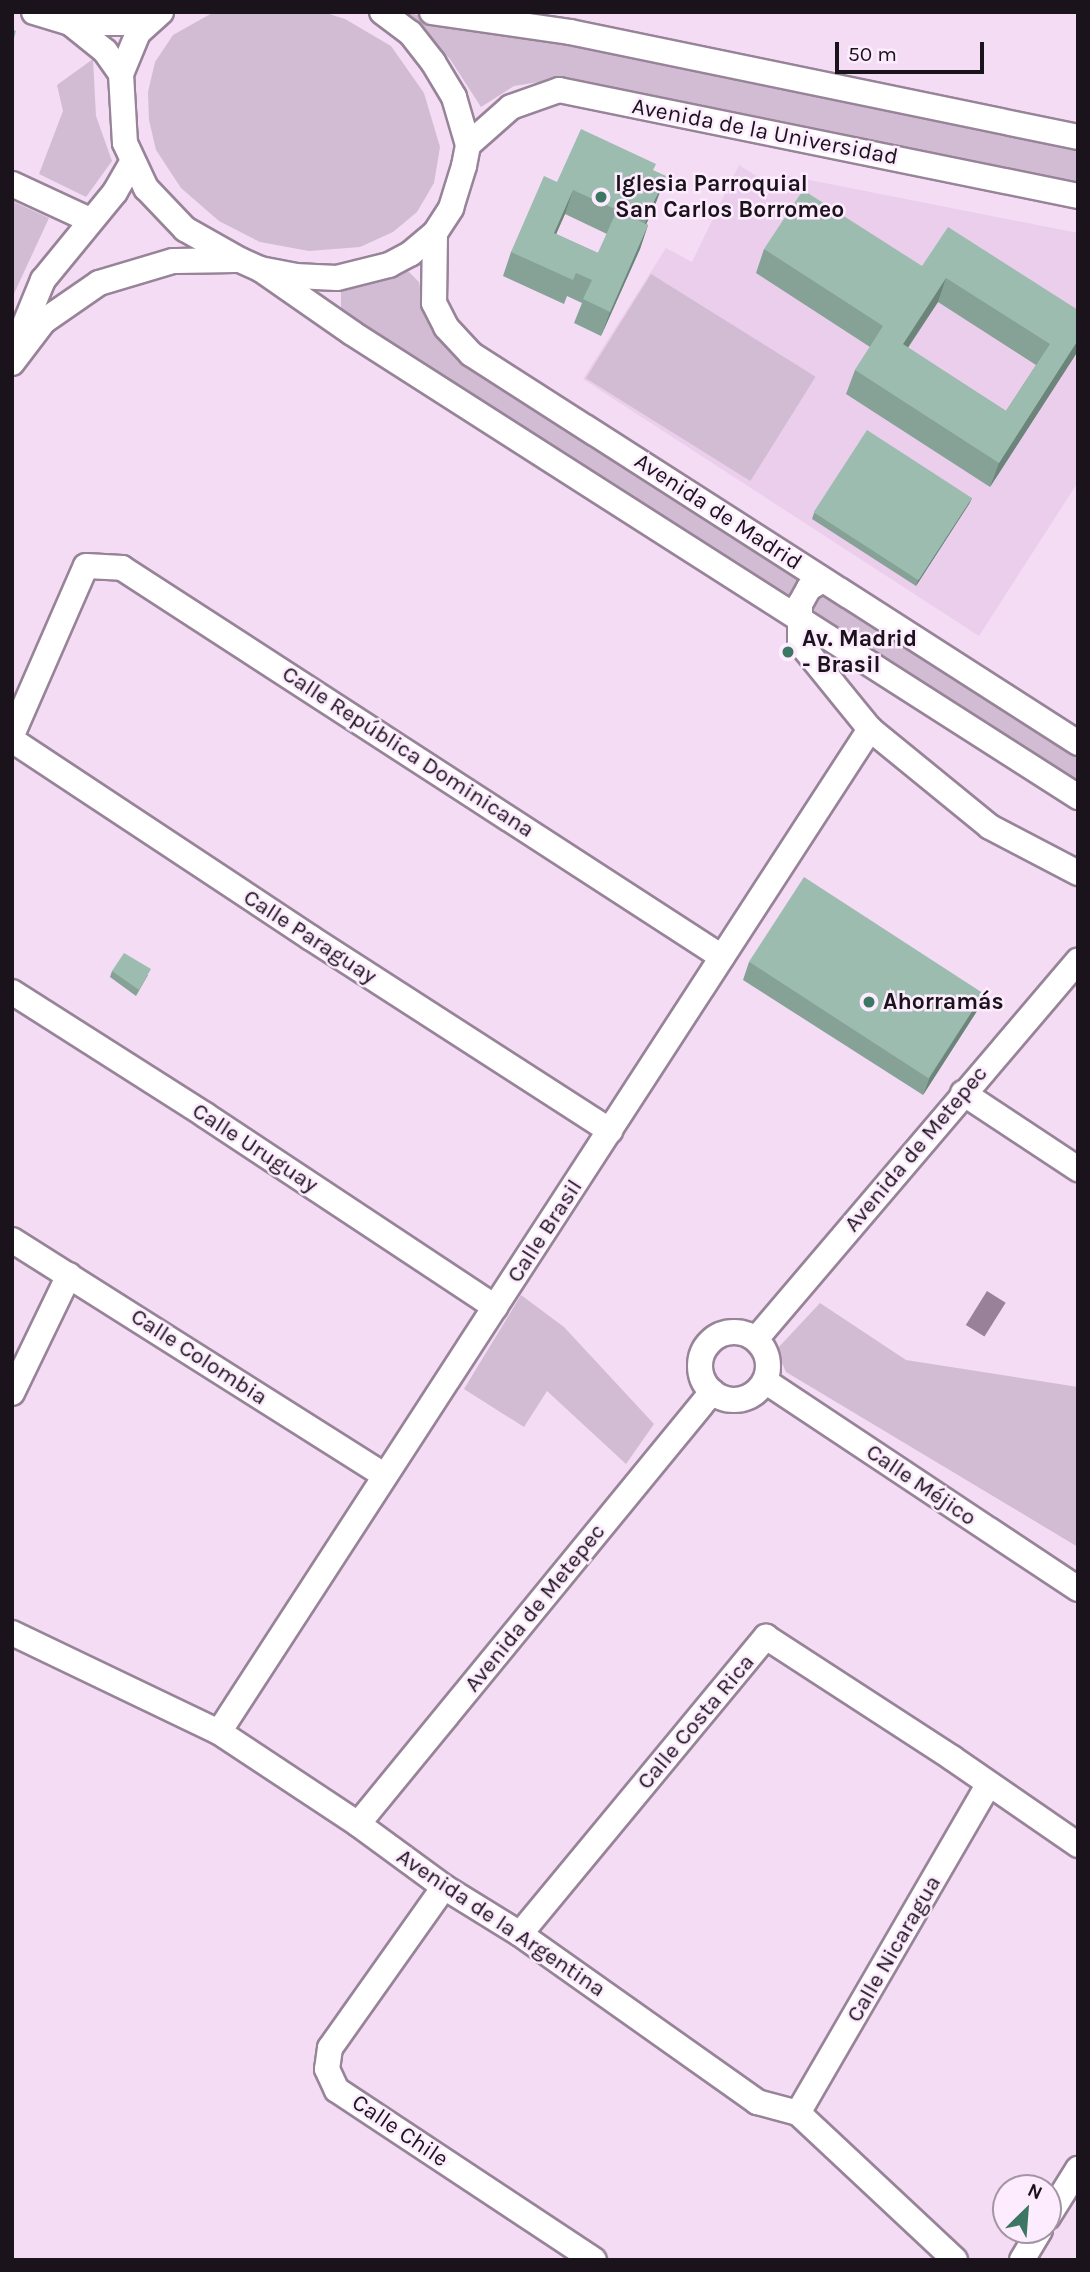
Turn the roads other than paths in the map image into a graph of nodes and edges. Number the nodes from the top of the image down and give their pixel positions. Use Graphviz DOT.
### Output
graph roads {
  1 [pos="34,12"];
  2 [pos="382,12"];
  3 [pos="432,12"];
  4 [pos="157,15"];
  5 [pos="69,23"];
  6 [pos="121,74"];
  7 [pos="1078,137"];
  8 [pos="468,145"];
  9 [pos="132,162"];
  10 [pos="12,184"];
  11 [pos="1078,196"];
  12 [pos="90,220"];
  13 [pos="435,233"];
  14 [pos="250,265"];
  15 [pos="12,354"];
  16 [pos="12,363"];
  17 [pos="823,580"];
  18 [pos="798,617"];
  19 [pos="870,729"];
  20 [pos="12,737"];
  21 [pos="1078,743"];
  22 [pos="1078,797"];
  23 [pos="1078,873"];
  24 [pos="722,957"];
  25 [pos="1078,960"];
  26 [pos="12,992"];
  27 [pos="963,1093"];
  28 [pos="610,1131"];
  29 [pos="1078,1169"];
  30 [pos="12,1240"];
  31 [pos="69,1275"];
  32 [pos="495,1307"];
  33 [pos="755,1339"];
  34 [pos="765,1381"];
  35 [pos="712,1392"];
  36 [pos="12,1393"];
  37 [pos="385,1476"];
  38 [pos="1078,1589"];
  39 [pos="12,1633"];
  40 [pos="219,1732"];
  41 [pos="989,1784"];
  42 [pos="358,1824"];
  43 [pos="1078,1845"];
  44 [pos="444,1887"];
  45 [pos="520,1934"];
  46 [pos="798,2113"];
  47 [pos="1078,2169"];
  48 [pos="1062,2195"];
  49 [pos="1032,2244"];
  50 [pos="594,2260"];
  51 [pos="955,2260"];
  52 [pos="1022,2260"];
  1 -- 5 [label="street"];
  2 -- 8 [label="street"];
  3 -- 7 [label="street"];
  4 -- 5 [label="street"];
  4 -- 6 [label="street"];
  5 -- 6 [label="street"];
  6 -- 9 [label="street"];
  8 -- 11 [label="street, Avenida de la Universidad"];
  8 -- 13 [label="street"];
  9 -- 12 [label="street"];
  9 -- 14 [label="street"];
  10 -- 12 [label="street"];
  12 -- 15 [label="street"];
  13 -- 14 [label="street"];
  13 -- 17 [label="street, Avenida de Madrid"];
  14 -- 16 [label="street"];
  14 -- 18 [label="street, Avenida de Madrid"];
  17 -- 18 [label="street"];
  17 -- 21 [label="street, Avenida de Madrid"];
  18 -- 19 [label="street"];
  18 -- 22 [label="street, Avenida de Madrid"];
  19 -- 23 [label="street"];
  19 -- 24 [label="street, Calle Brasil"];
  20 -- 24 [label="street, Calle República Dominicana"];
  20 -- 28 [label="street, Calle Paraguay"];
  24 -- 28 [label="street, Calle Brasil"];
  25 -- 27 [label="street, Avenida de Metepec"];
  26 -- 32 [label="street, Calle Uruguay"];
  27 -- 29 [label="street"];
  27 -- 33 [label="street, Avenida de Metepec"];
  28 -- 32 [label="street, Calle Brasil"];
  30 -- 31 [label="street, Calle Colombia"];
  31 -- 36 [label="street"];
  31 -- 37 [label="street, Calle Colombia"];
  32 -- 37 [label="street, Calle Brasil"];
  33 -- 34 [label="street"];
  33 -- 35 [label="street"];
  34 -- 35 [label="street"];
  34 -- 38 [label="street, Calle Méjico"];
  35 -- 42 [label="street, Avenida de Metepec"];
  37 -- 40 [label="street, Calle Brasil"];
  39 -- 40 [label="street, Avenida de la Argentina"];
  40 -- 42 [label="street, Avenida de la Argentina"];
  41 -- 43 [label="street, Calle Costa Rica"];
  41 -- 45 [label="street, Calle Costa Rica"];
  41 -- 46 [label="street, Calle Nicaragua"];
  42 -- 44 [label="street, Avenida de la Argentina"];
  44 -- 45 [label="street, Avenida de la Argentina"];
  44 -- 50 [label="street, Calle Chile"];
  45 -- 46 [label="street, Avenida de la Argentina"];
  46 -- 51 [label="street, Avenida de la Argentina"];
  47 -- 48 [label="street"];
  49 -- 52 [label="street"];
}
